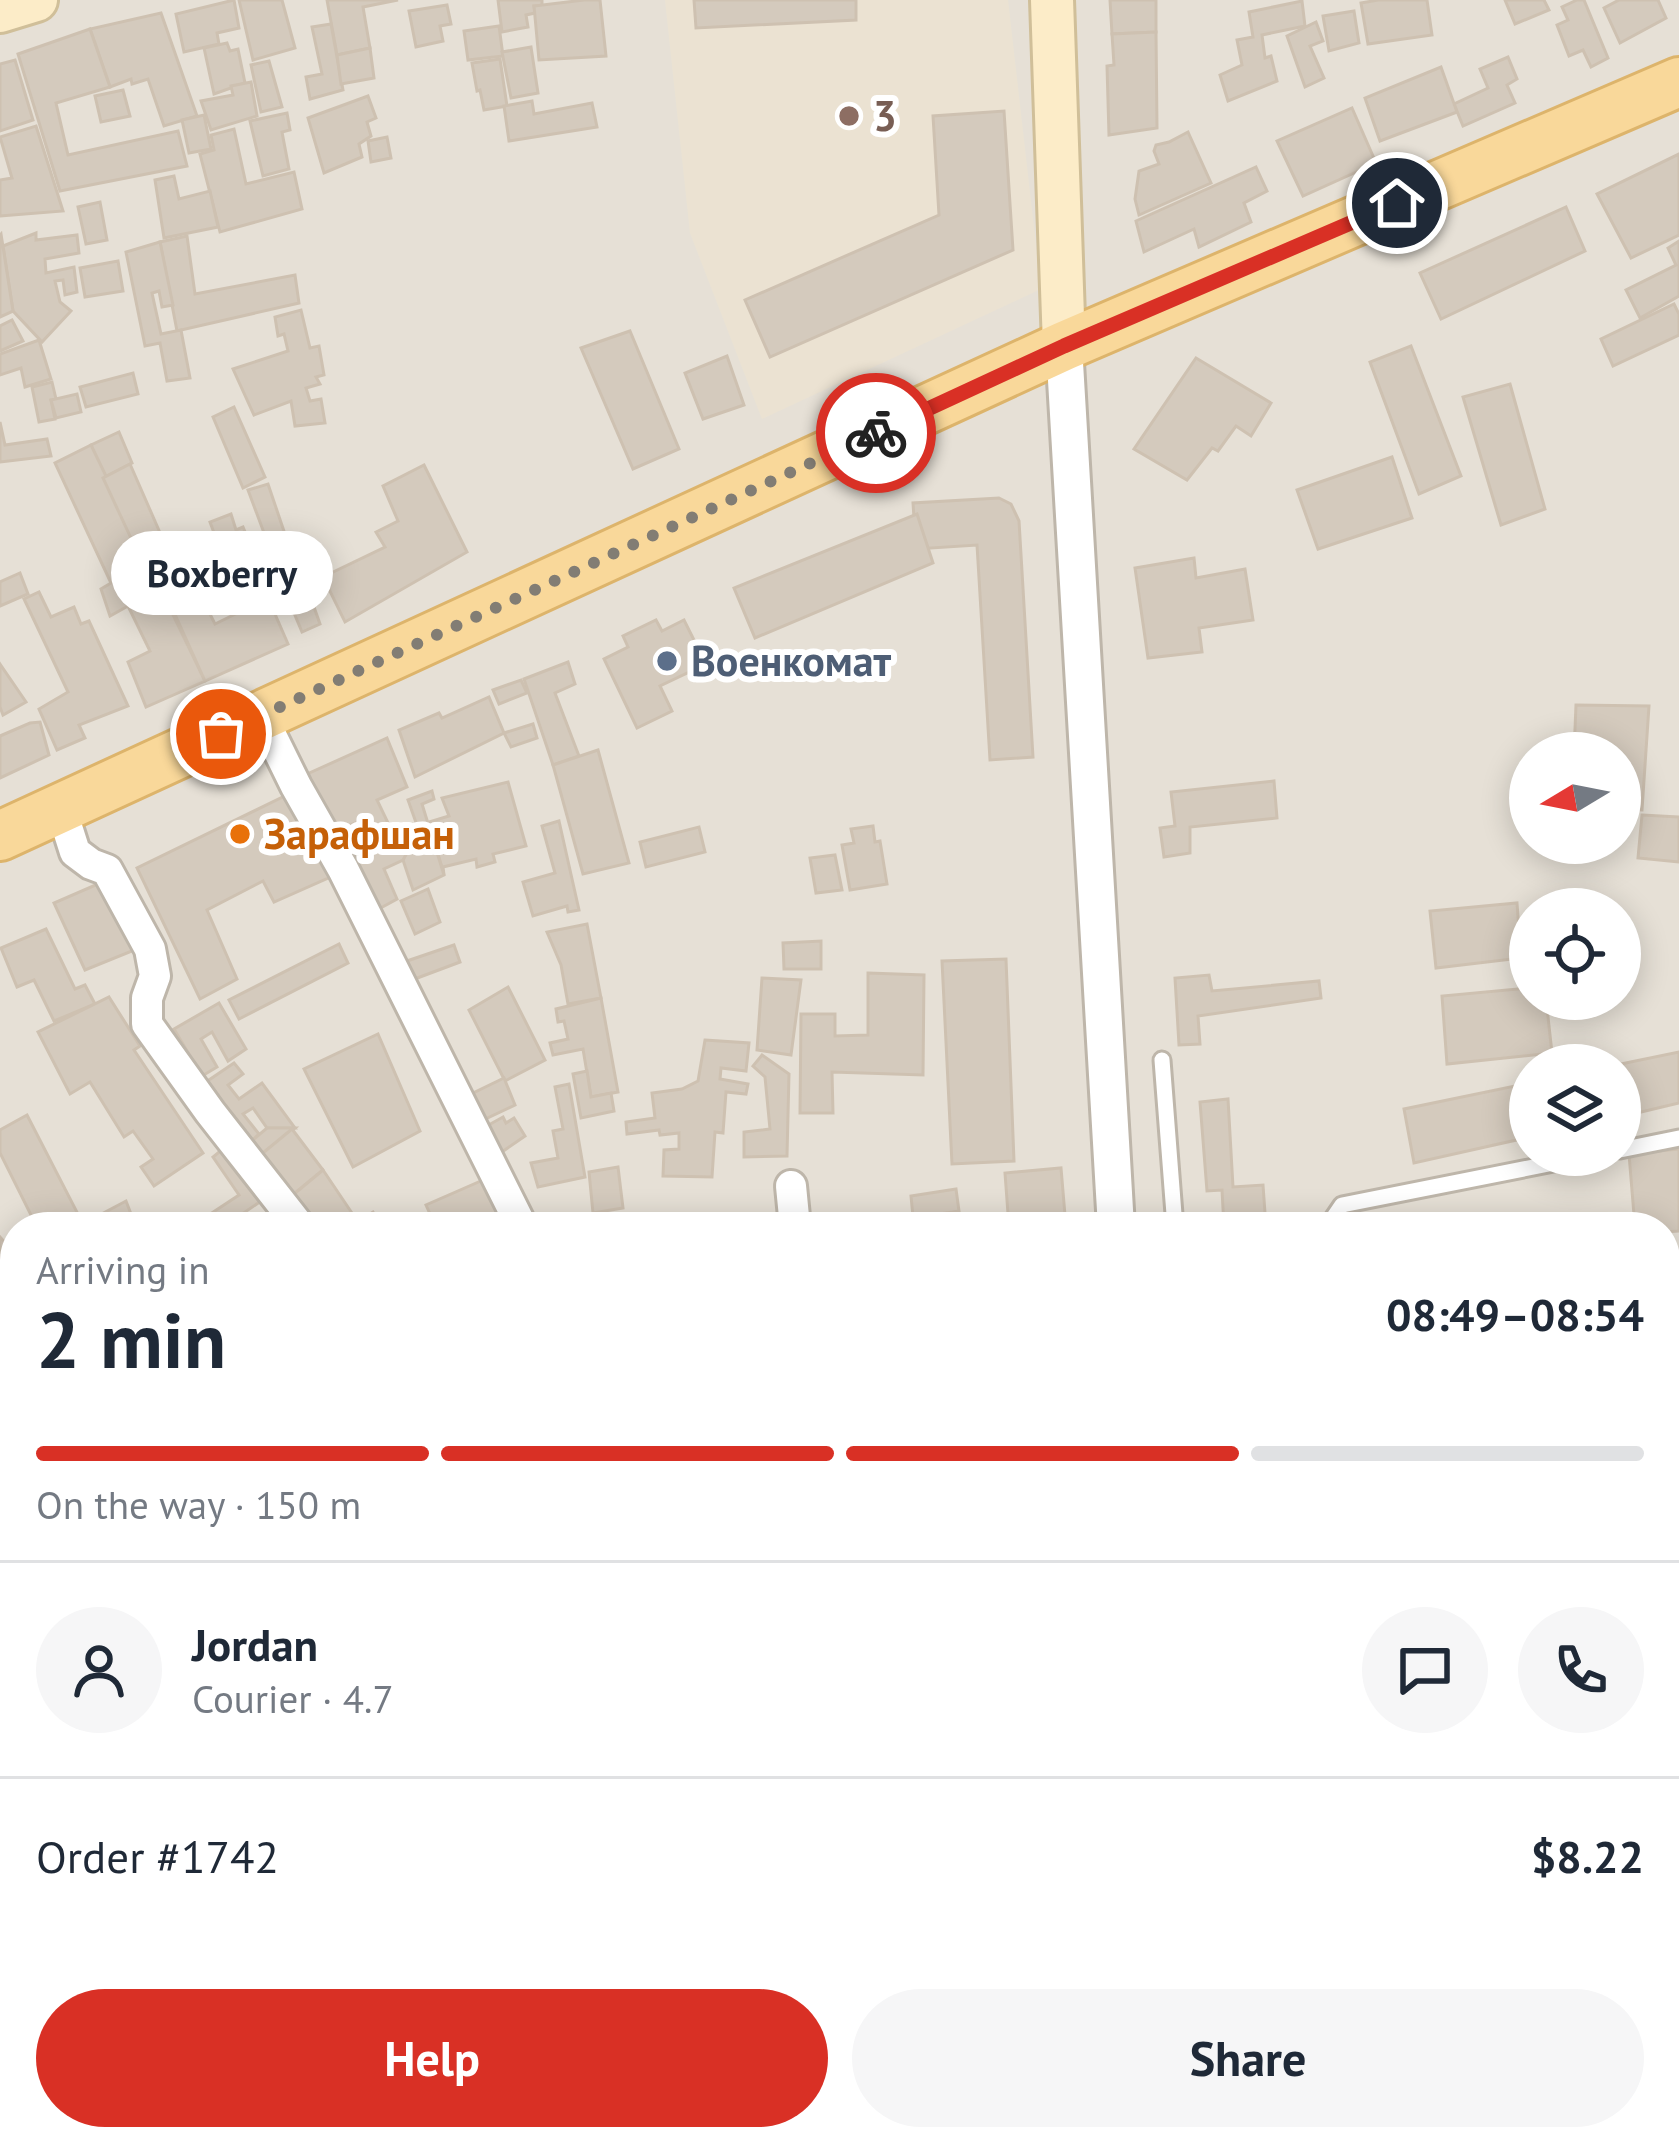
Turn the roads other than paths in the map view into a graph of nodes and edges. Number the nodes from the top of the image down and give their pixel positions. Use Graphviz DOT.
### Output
graph roads {
  1 [pos="36,0"];
  2 [pos="1052,0"];
  3 [pos="0,11"];
  4 [pos="1679,82"];
  5 [pos="1064,346"];
  6 [pos="261,715"];
  7 [pos="61,808"];
  8 [pos="0,836"];
  9 [pos="1162,1060"];
  10 [pos="1679,1138"];
  11 [pos="1641,1146"];
  12 [pos="1509,1172"];
  13 [pos="791,1186"];
  14 [pos="288,1212"];
  15 [pos="514,1212"];
  16 [pos="794,1212"];
  17 [pos="1115,1212"];
  18 [pos="1174,1212"];
  19 [pos="1337,1212"];
  1 -- 3 [label="main road"];
  2 -- 5 [label="main road"];
  4 -- 5 [label="main road"];
  5 -- 6 [label="main road"];
  5 -- 17 [label="street"];
  6 -- 7 [label="main road"];
  6 -- 15 [label="street"];
  7 -- 8 [label="main road"];
  7 -- 14 [label="street"];
  9 -- 18 [label="lane"];
  10 -- 11 [label="lane"];
  12 -- 19 [label="lane"];
  13 -- 16 [label="street"];
}
